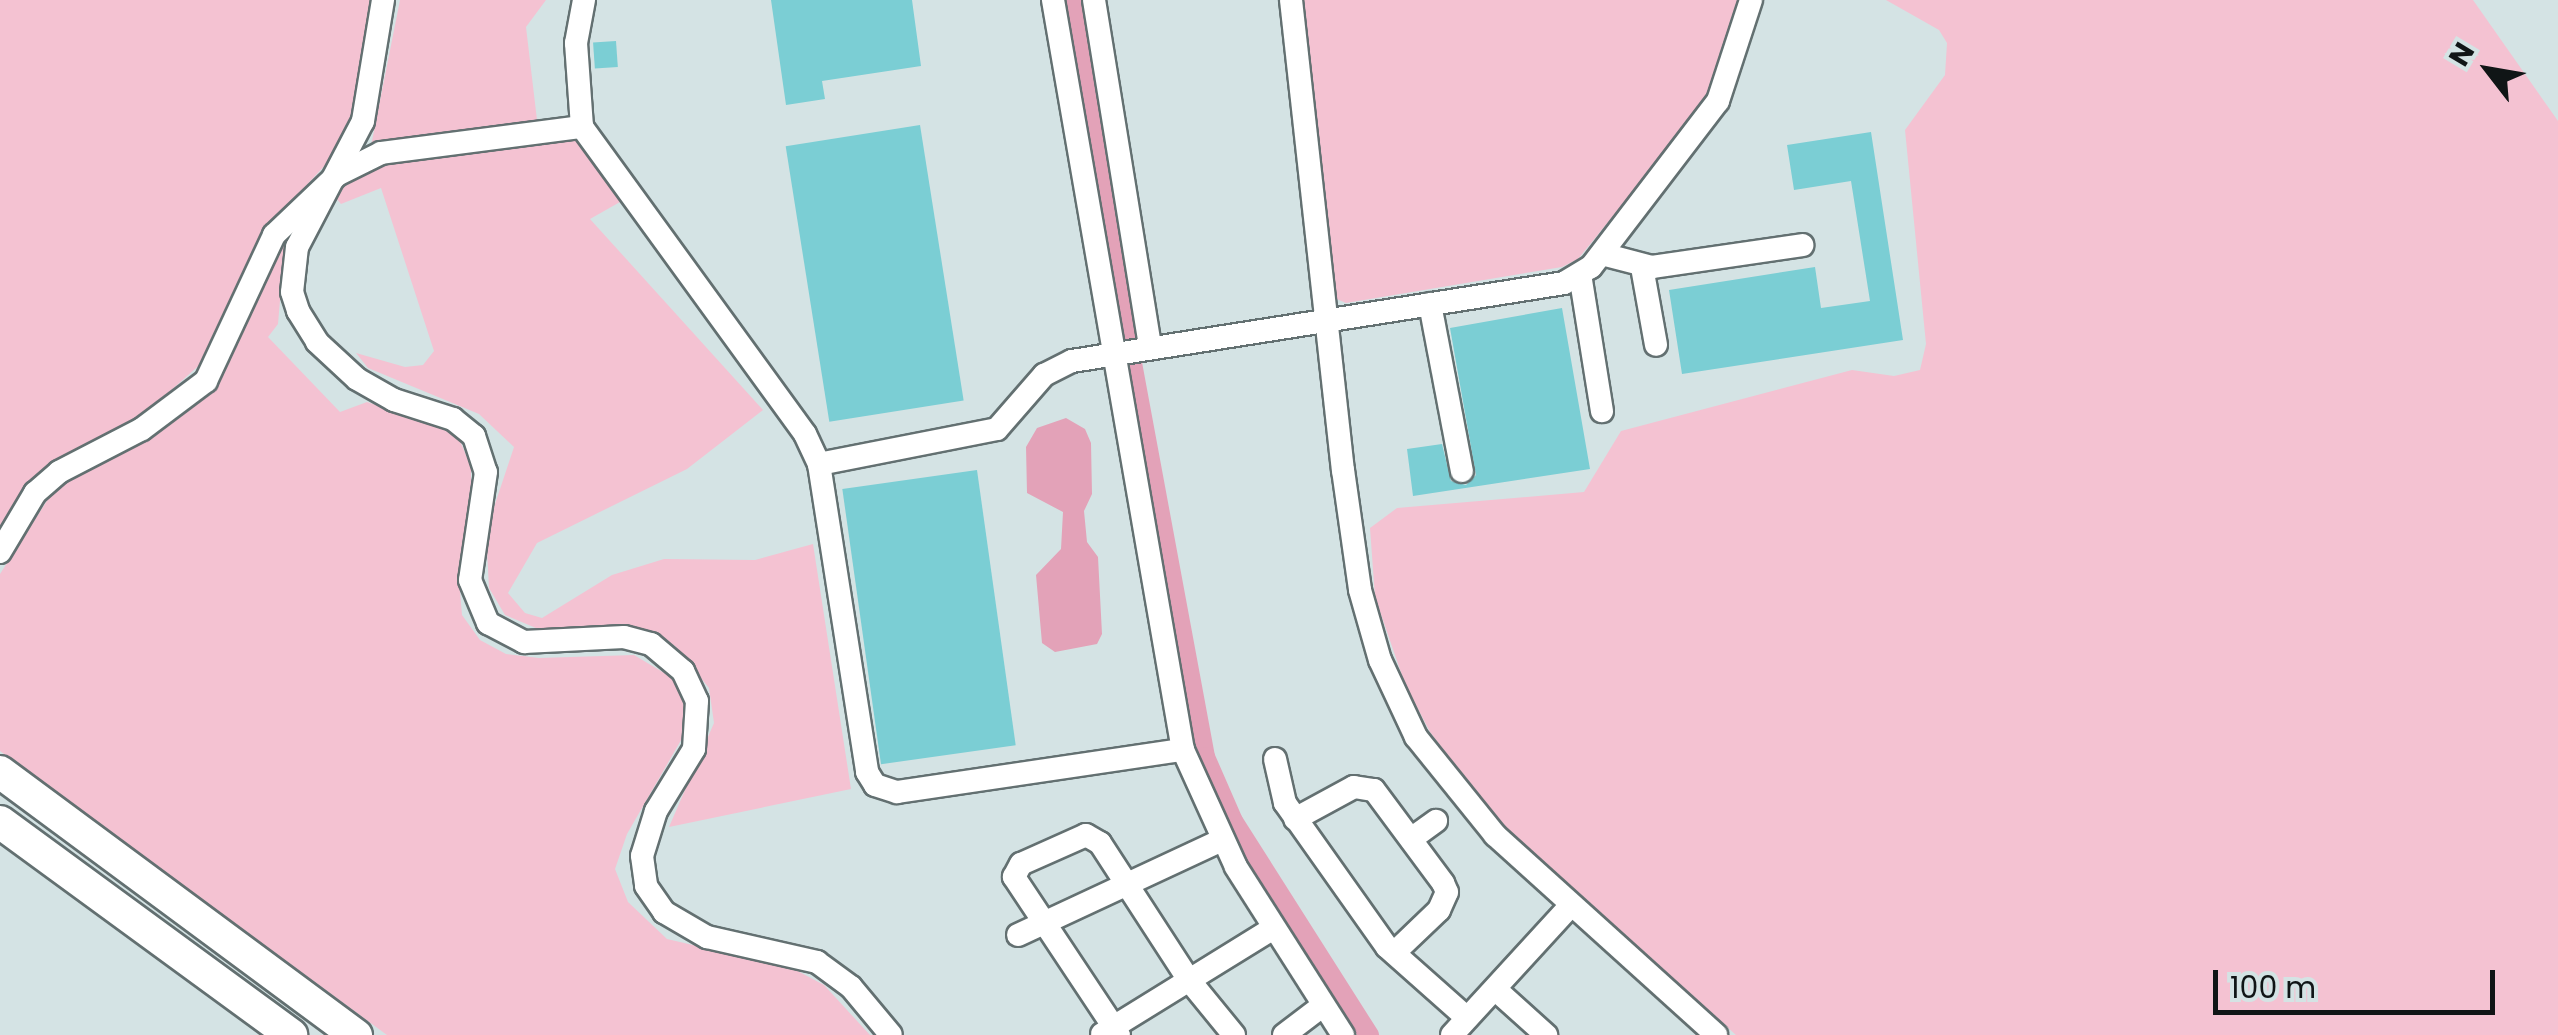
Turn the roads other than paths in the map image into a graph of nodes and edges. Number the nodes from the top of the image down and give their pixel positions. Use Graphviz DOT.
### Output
graph roads {
  1 [pos="383,0"];
  2 [pos="584,0"];
  3 [pos="1053,0"];
  4 [pos="1094,0"];
  5 [pos="1291,0"];
  6 [pos="1751,0"];
  7 [pos="582,126"];
  8 [pos="337,175"];
  9 [pos="1802,245"];
  10 [pos="1602,254"];
  11 [pos="1642,266"];
  12 [pos="1580,274"];
  13 [pos="1430,304"];
  14 [pos="1325,320"];
  15 [pos="1656,345"];
  16 [pos="1129,350"];
  17 [pos="1602,412"];
  18 [pos="820,464"];
  19 [pos="1462,471"];
  20 [pos="0,552"];
  21 [pos="1183,750"];
  22 [pos="1275,759"];
  23 [pos="0,772"];
  24 [pos="1296,818"];
  25 [pos="0,822"];
  26 [pos="1436,822"];
  27 [pos="1412,839"];
  28 [pos="1222,840"];
  29 [pos="1128,884"];
  30 [pos="1571,905"];
  31 [pos="1042,924"];
  32 [pos="1272,929"];
  33 [pos="1018,935"];
  34 [pos="1394,954"];
  35 [pos="1189,980"];
  36 [pos="1495,989"];
  37 [pos="1322,1006"];
  38 [pos="1460,1027"];
  39 [pos="1111,1032"];
  40 [pos="291,1035"];
  41 [pos="356,1035"];
  42 [pos="891,1035"];
  43 [pos="1234,1035"];
  44 [pos="1284,1035"];
  45 [pos="1343,1035"];
  46 [pos="1546,1035"];
  47 [pos="1716,1035"];
  1 -- 8 [label="street"];
  2 -- 7 [label="street"];
  3 -- 16 [label="street"];
  4 -- 16 [label="street"];
  5 -- 14 [label="street"];
  6 -- 10 [label="street"];
  7 -- 8 [label="street"];
  7 -- 18 [label="street"];
  8 -- 20 [label="street"];
  8 -- 42 [label="street"];
  9 -- 11 [label="street"];
  10 -- 11 [label="street"];
  10 -- 12 [label="street"];
  11 -- 15 [label="street"];
  12 -- 13 [label="street"];
  12 -- 17 [label="street"];
  13 -- 14 [label="street"];
  13 -- 19 [label="street"];
  14 -- 16 [label="street"];
  14 -- 30 [label="street"];
  16 -- 18 [label="street"];
  16 -- 21 [label="street"];
  18 -- 21 [label="street"];
  21 -- 28 [label="street"];
  22 -- 24 [label="street"];
  23 -- 41 [label="highway"];
  24 -- 27 [label="street"];
  24 -- 34 [label="street"];
  25 -- 40 [label="highway"];
  26 -- 27 [label="street"];
  27 -- 34 [label="street"];
  28 -- 29 [label="street"];
  28 -- 32 [label="street"];
  29 -- 31 [label="street"];
  29 -- 31 [label="street"];
  29 -- 35 [label="street"];
  30 -- 36 [label="street"];
  30 -- 47 [label="street"];
  31 -- 33 [label="street"];
  31 -- 39 [label="street"];
  32 -- 35 [label="street"];
  32 -- 37 [label="street"];
  34 -- 38 [label="street"];
  35 -- 39 [label="street"];
  35 -- 43 [label="street"];
  36 -- 38 [label="street"];
  36 -- 46 [label="street"];
  37 -- 44 [label="street"];
  37 -- 45 [label="street"];
}
